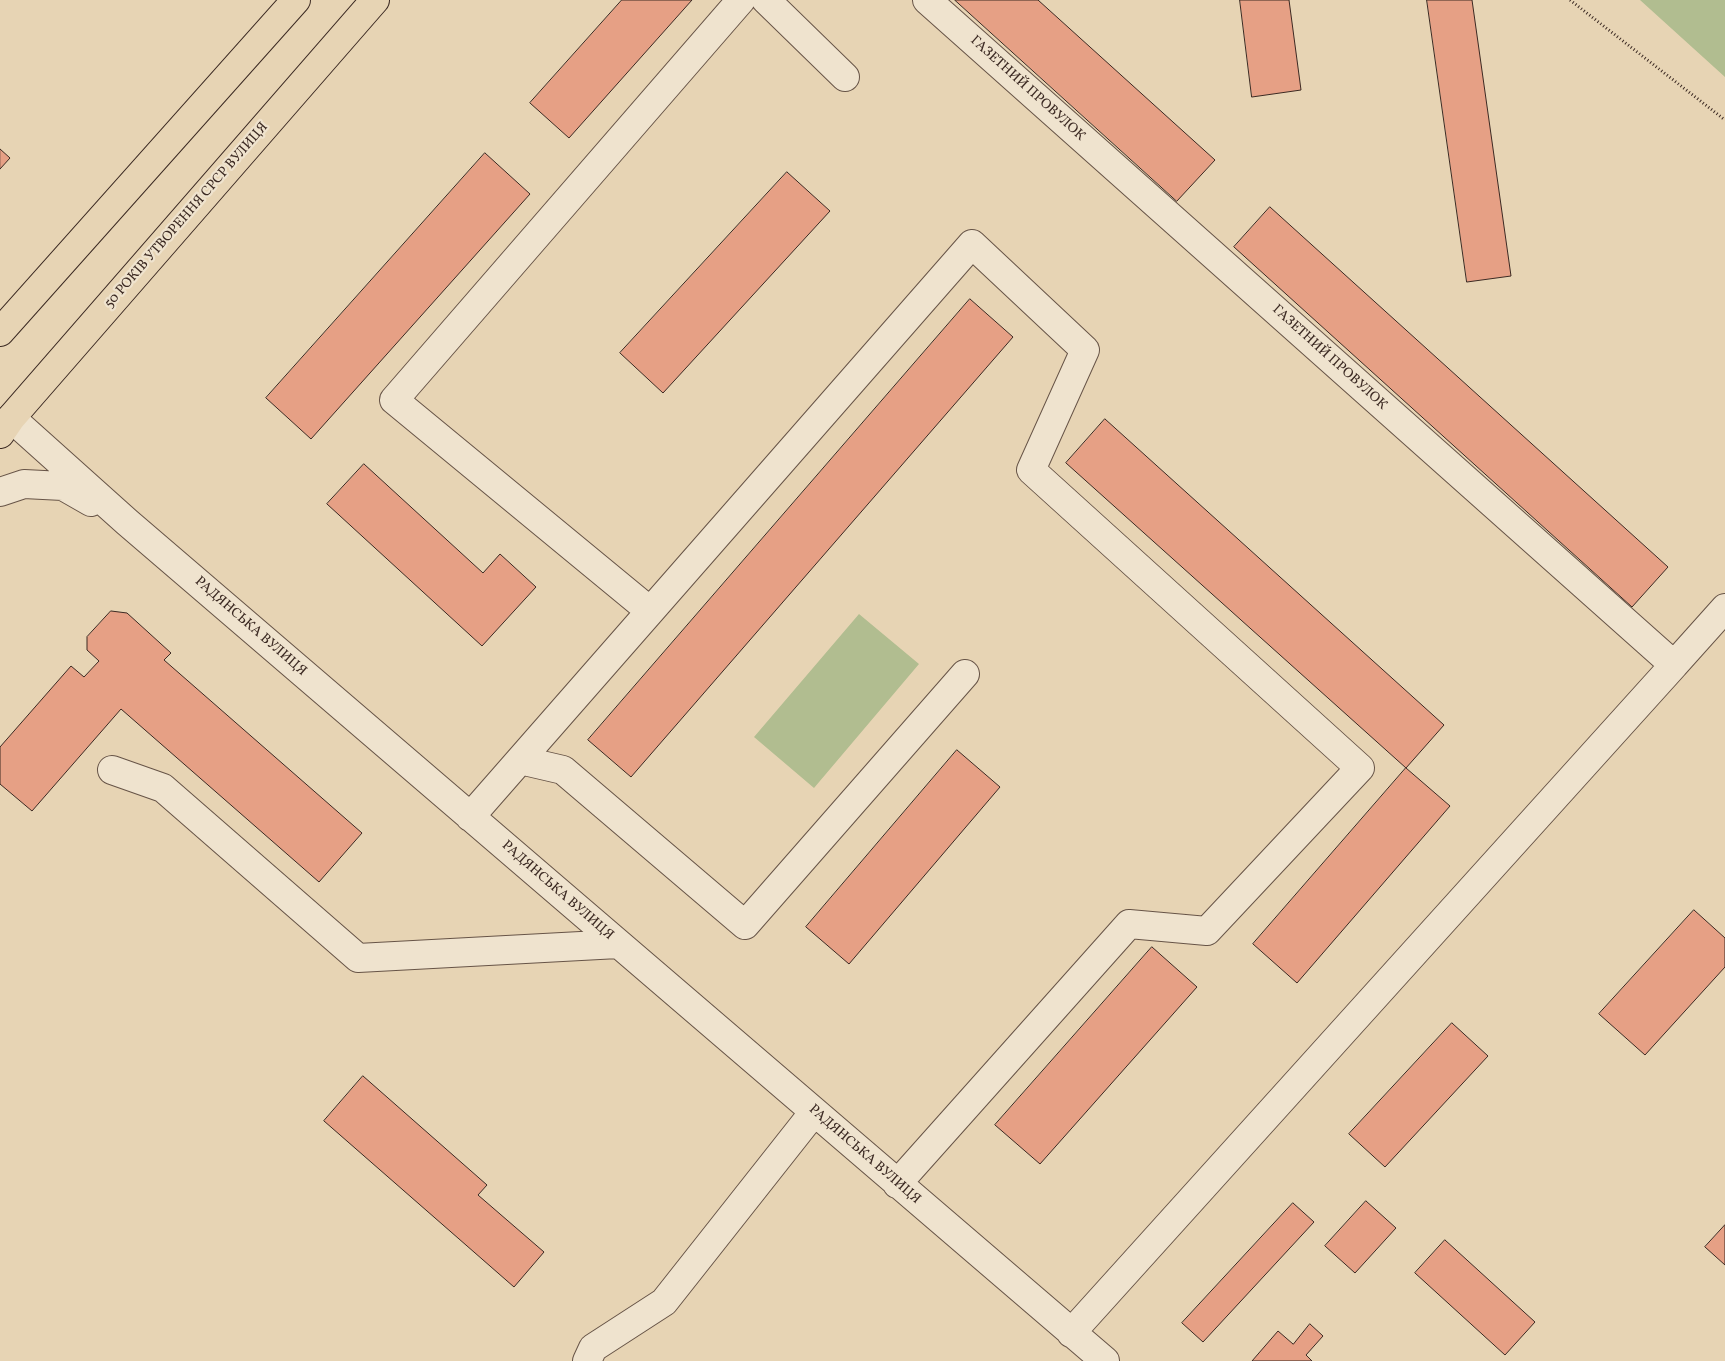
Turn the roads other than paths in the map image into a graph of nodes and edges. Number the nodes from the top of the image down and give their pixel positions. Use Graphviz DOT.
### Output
graph roads {
  1 [pos="296,0"];
  2 [pos="375,0"];
  3 [pos="741,0"];
  4 [pos="766,0"];
  5 [pos="927,0"];
  6 [pos="845,77"];
  7 [pos="0,332"];
  8 [pos="4,420"];
  9 [pos="0,492"];
  10 [pos="127,522"];
  11 [pos="1725,608"];
  12 [pos="650,612"];
  13 [pos="1674,665"];
  14 [pos="965,674"];
  15 [pos="520,760"];
  16 [pos="112,770"];
  17 [pos="470,817"];
  18 [pos="618,944"];
  19 [pos="814,1112"];
  20 [pos="897,1184"];
  21 [pos="1071,1333"];
  22 [pos="587,1361"];
  23 [pos="1105,1361"];
  1 -- 7 [label="main road"];
  2 -- 8 [label="main road, 50 РОКІВ УТВОРЕННЯ СРСР ВУЛИЦЯ"];
  3 -- 12 [label="street"];
  4 -- 6 [label="street"];
  5 -- 13 [label="street, ГАЗЕТНИЙ ПРОВУЛОК"];
  8 -- 10 [label="street, РАДЯНСЬКА ВУЛИЦЯ"];
  9 -- 10 [label="street"];
  10 -- 17 [label="street, РАДЯНСЬКА ВУЛИЦЯ"];
  11 -- 13 [label="street"];
  12 -- 15 [label="street"];
  12 -- 20 [label="street"];
  13 -- 21 [label="street"];
  14 -- 15 [label="street"];
  15 -- 17 [label="street"];
  16 -- 18 [label="street"];
  17 -- 18 [label="street, РАДЯНСЬКА ВУЛИЦЯ"];
  18 -- 19 [label="street, РАДЯНСЬКА ВУЛИЦЯ"];
  19 -- 20 [label="street, РАДЯНСЬКА ВУЛИЦЯ"];
  19 -- 22 [label="street"];
  20 -- 21 [label="street, РАДЯНСЬКА ВУЛИЦЯ"];
  21 -- 23 [label="street, РАДЯНСЬКА ВУЛИЦЯ"];
}
